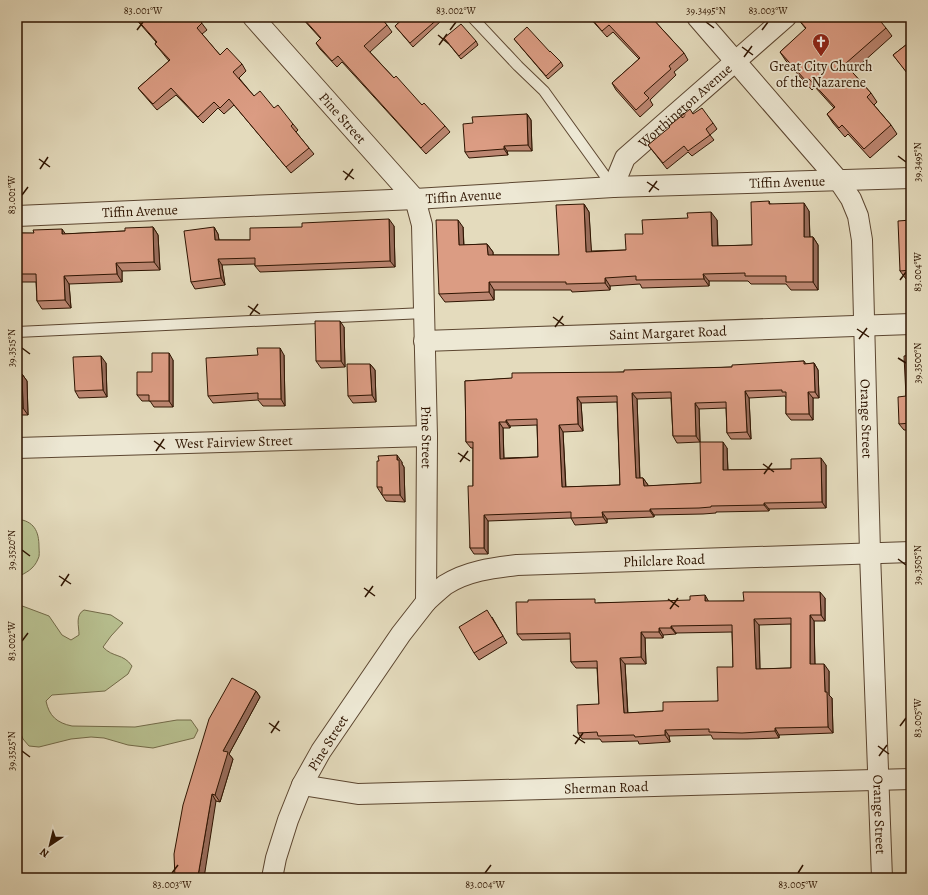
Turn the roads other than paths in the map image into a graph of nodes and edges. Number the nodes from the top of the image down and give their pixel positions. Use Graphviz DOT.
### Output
graph roads {
  1 [pos="252,17"];
  2 [pos="472,17"];
  3 [pos="697,17"];
  4 [pos="786,17"];
  5 [pos="736,61"];
  6 [pos="911,178"];
  7 [pos="839,180"];
  8 [pos="613,187"];
  9 [pos="415,199"];
  10 [pos="17,216"];
  11 [pos="424,313"];
  12 [pos="911,324"];
  13 [pos="864,326"];
  14 [pos="17,332"];
  15 [pos="424,341"];
  16 [pos="427,436"];
  17 [pos="17,448"];
  18 [pos="911,552"];
  19 [pos="870,553"];
  20 [pos="426,602"];
  21 [pos="911,779"];
  22 [pos="880,780"];
  23 [pos="302,785"];
  24 [pos="272,878"];
  25 [pos="882,878"];
  1 -- 9 [label="street, Pine Street"];
  2 -- 8 [label="lane"];
  3 -- 5 [label="street, Orange Street"];
  4 -- 5 [label="street, Worthington Avenue"];
  5 -- 7 [label="street, Orange Street"];
  5 -- 8 [label="street, Worthington Avenue"];
  6 -- 7 [label="street, Tiffin Avenue"];
  7 -- 8 [label="street, Tiffin Avenue"];
  7 -- 13 [label="street, Orange Street"];
  8 -- 9 [label="street, Tiffin Avenue"];
  9 -- 10 [label="street, Tiffin Avenue"];
  9 -- 11 [label="street, Pine Street"];
  11 -- 14 [label="lane"];
  11 -- 15 [label="street, Pine Street"];
  12 -- 13 [label="street, Saint Margaret Road"];
  13 -- 15 [label="street, Saint Margaret Road"];
  13 -- 19 [label="street, Orange Street"];
  15 -- 16 [label="street, Pine Street"];
  16 -- 17 [label="street, West Fairview Street"];
  16 -- 20 [label="street, Pine Street"];
  18 -- 19 [label="street, Philclare Road"];
  19 -- 20 [label="street, Philclare Road"];
  19 -- 22 [label="street, Orange Street"];
  20 -- 23 [label="street, Pine Street"];
  21 -- 22 [label="street, Sherman Road"];
  22 -- 23 [label="street, Sherman Road"];
  22 -- 25 [label="street, Orange Street"];
  23 -- 24 [label="street, Pine Street"];
}
